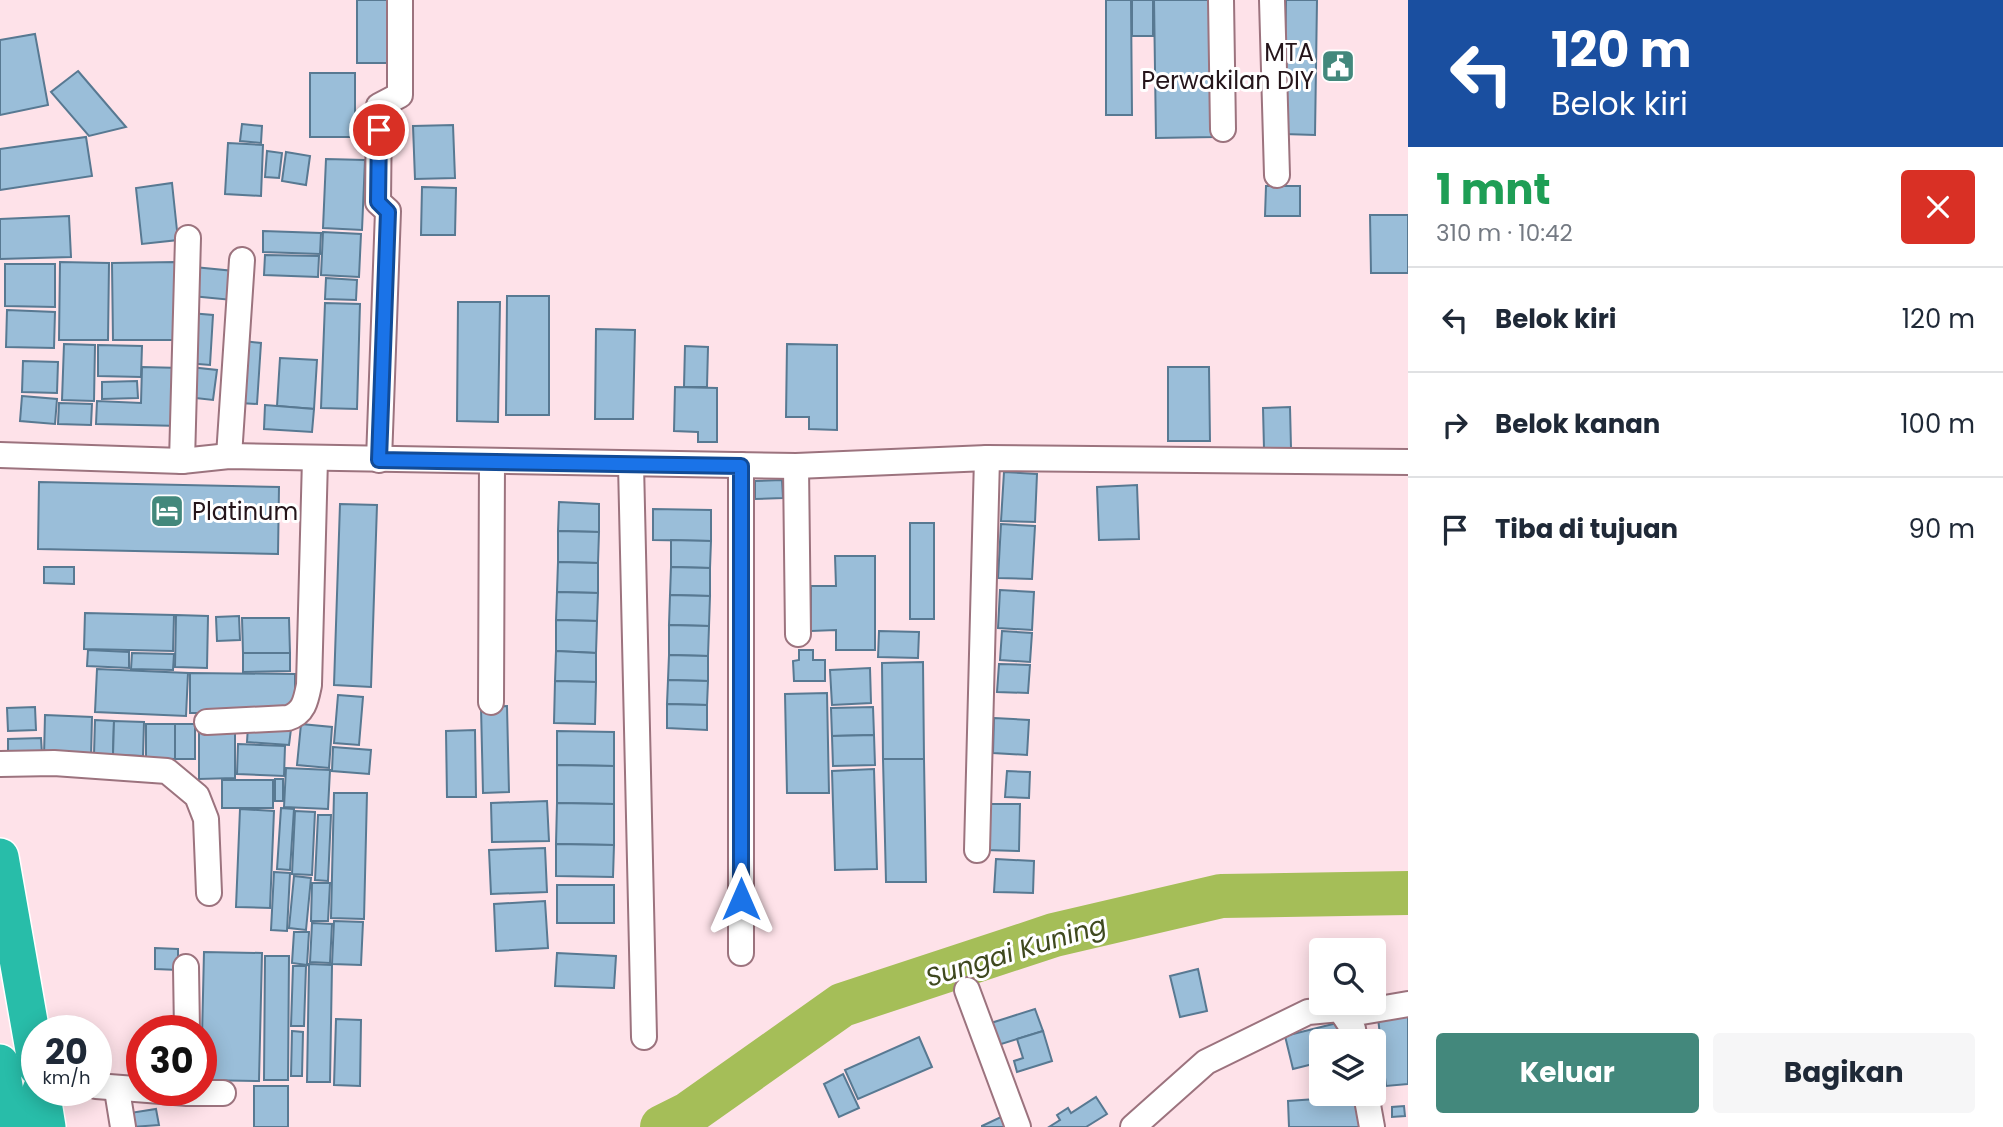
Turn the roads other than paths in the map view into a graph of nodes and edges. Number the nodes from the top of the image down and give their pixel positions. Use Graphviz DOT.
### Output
graph roads {
  1 [pos="400,0"];
  2 [pos="1221,0"];
  3 [pos="1272,0"];
  4 [pos="1223,129"];
  5 [pos="1277,176"];
  6 [pos="188,239"];
  7 [pos="242,260"];
  8 [pos="0,456"];
  9 [pos="229,456"];
  10 [pos="314,458"];
  11 [pos="987,458"];
  12 [pos="379,460"];
  13 [pos="182,461"];
  14 [pos="492,461"];
  15 [pos="1408,462"];
  16 [pos="631,464"];
  17 [pos="741,466"];
  18 [pos="796,466"];
  19 [pos="798,634"];
  20 [pos="491,702"];
  21 [pos="207,722"];
  22 [pos="0,764"];
  23 [pos="977,850"];
  24 [pos="0,857"];
  25 [pos="209,893"];
  26 [pos="741,953"];
  27 [pos="186,967"];
  28 [pos="967,990"];
  29 [pos="1408,1004"];
  30 [pos="28,1015"];
  31 [pos="187,1015"];
  32 [pos="1351,1029"];
  33 [pos="644,1037"];
  34 [pos="0,1063"];
  35 [pos="217,1093"];
  36 [pos="223,1093"];
  37 [pos="112,1100"];
  38 [pos="44,1106"];
  39 [pos="1368,1106"];
  40 [pos="11,1127"];
  41 [pos="47,1127"];
  42 [pos="123,1127"];
  43 [pos="1018,1127"];
  44 [pos="1133,1127"];
  45 [pos="1372,1127"];
  1 -- 12 [label="street"];
  2 -- 4 [label="street"];
  3 -- 5 [label="street"];
  6 -- 13 [label="street"];
  7 -- 9 [label="street"];
  8 -- 13 [label="street"];
  9 -- 10 [label="street"];
  9 -- 13 [label="street"];
  10 -- 12 [label="street"];
  10 -- 21 [label="street"];
  11 -- 15 [label="street"];
  11 -- 18 [label="street"];
  11 -- 23 [label="street"];
  12 -- 14 [label="street"];
  14 -- 16 [label="street"];
  14 -- 20 [label="street"];
  16 -- 17 [label="street"];
  16 -- 33 [label="street"];
  17 -- 18 [label="street"];
  17 -- 26 [label="street"];
  18 -- 19 [label="street"];
  22 -- 25 [label="street"];
  24 -- 30 [label="highway"];
  27 -- 31 [label="street"];
  28 -- 43 [label="street"];
  29 -- 32 [label="street"];
  32 -- 44 [label="street"];
  34 -- 40 [label="highway"];
  35 -- 36 [label="street"];
  37 -- 42 [label="street"];
  38 -- 41 [label="highway"];
  39 -- 45 [label="street"];
}
